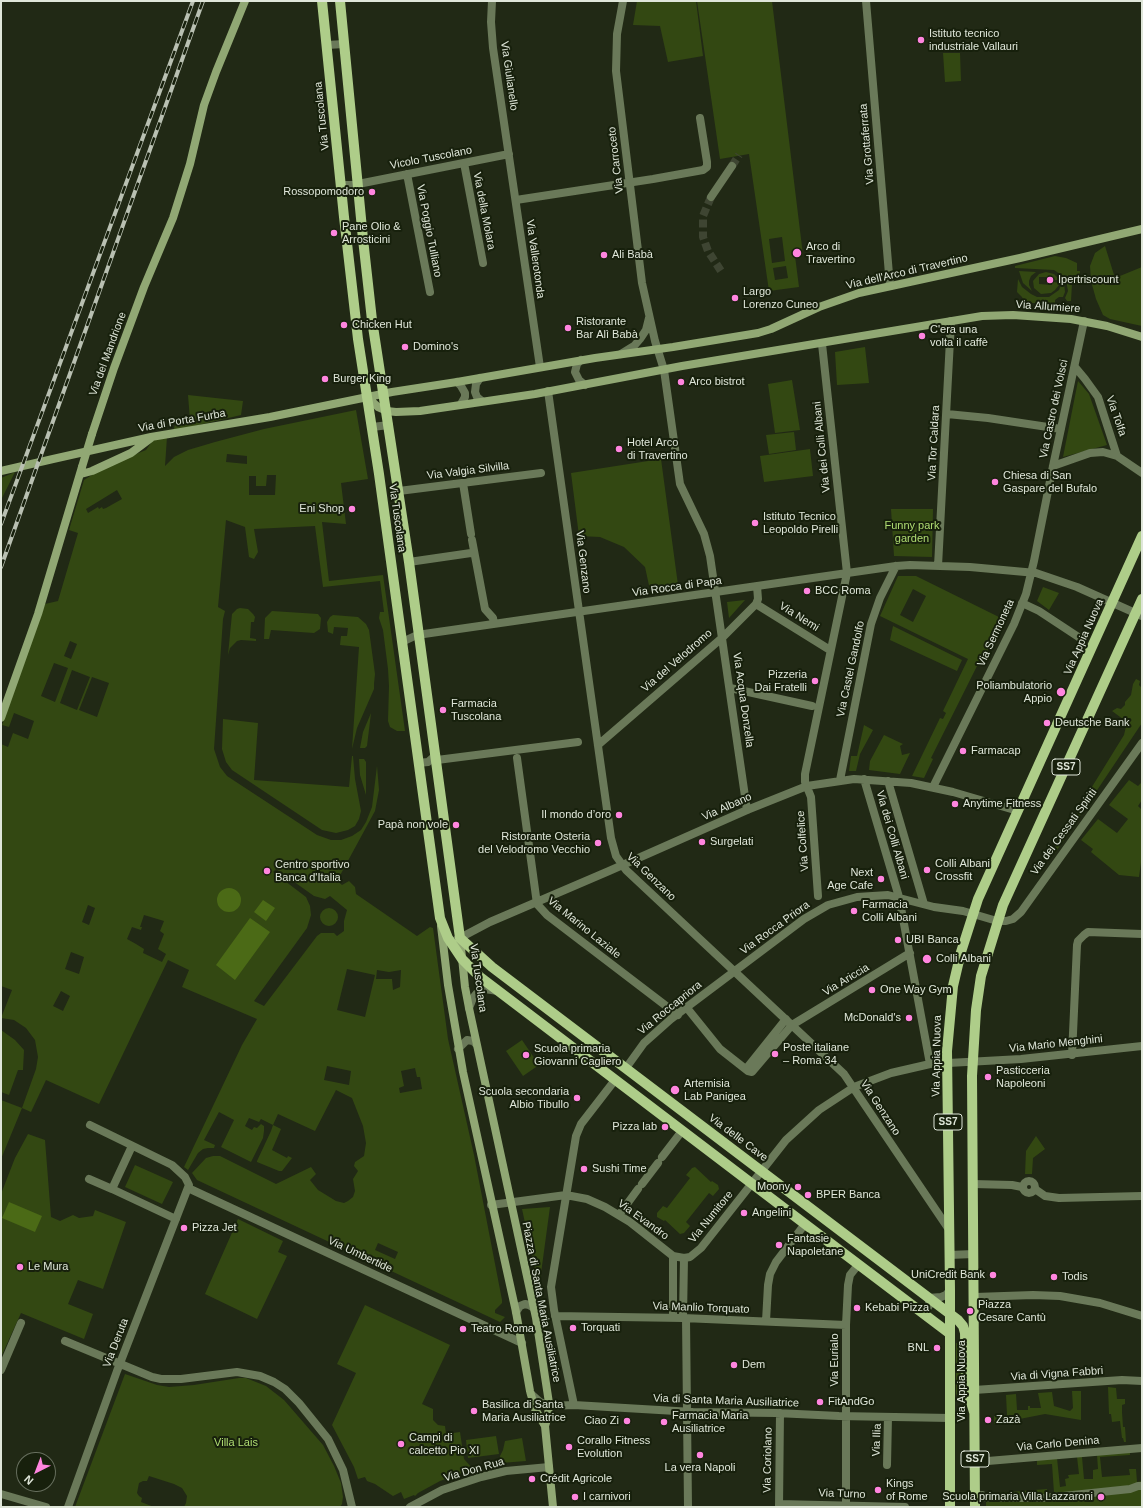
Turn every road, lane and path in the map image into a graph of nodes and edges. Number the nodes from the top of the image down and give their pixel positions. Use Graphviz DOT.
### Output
graph roads {
  1 [pos="245,1"];
  2 [pos="322,1"];
  3 [pos="340,1"];
  4 [pos="492,1"];
  5 [pos="623,1"];
  6 [pos="866,1"];
  7 [pos="344,44"];
  8 [pos="327,45"];
  9 [pos="700,118"];
  10 [pos="509,154"];
  11 [pos="464,163"];
  12 [pos="732,166"];
  13 [pos="407,174"];
  14 [pos="630,182"];
  15 [pos="358,184"];
  16 [pos="340,185"];
  17 [pos="711,197"];
  18 [pos="516,200"];
  19 [pos="1142,229"];
  20 [pos="483,263"];
  21 [pos="890,286"];
  22 [pos="430,292"];
  23 [pos="649,317"];
  24 [pos="951,321"];
  25 [pos="1084,321"];
  26 [pos="1141,336"];
  27 [pos="822,344"];
  28 [pos="657,350"];
  29 [pos="622,354"];
  30 [pos="581,360"];
  31 [pos="540,367"];
  32 [pos="1075,367"];
  33 [pos="664,370"];
  34 [pos="480,378"];
  35 [pos="457,382"];
  36 [pos="585,385"];
  37 [pos="548,391"];
  38 [pos="384,394"];
  39 [pos="367,397"];
  40 [pos="482,401"];
  41 [pos="461,404"];
  42 [pos="387,411"];
  43 [pos="947,414"];
  44 [pos="389,425"];
  45 [pos="372,427"];
  46 [pos="1061,429"];
  47 [pos="151,438"];
  48 [pos="1117,456"];
  49 [pos="1053,466"];
  50 [pos="1,471"];
  51 [pos="82,471"];
  52 [pos="541,473"];
  53 [pos="1142,473"];
  54 [pos="463,482"];
  55 [pos="398,491"];
  56 [pos="1142,536"];
  57 [pos="471,553"];
  58 [pos="409,562"];
  59 [pos="896,566"];
  60 [pos="938,566"];
  61 [pos="1032,572"];
  62 [pos="847,573"];
  63 [pos="757,586"];
  64 [pos="716,592"];
  65 [pos="1142,599"];
  66 [pos="1022,603"];
  67 [pos="1112,603"];
  68 [pos="756,604"];
  69 [pos="578,612"];
  70 [pos="1139,615"];
  71 [pos="494,624"];
  72 [pos="419,635"];
  73 [pos="723,637"];
  74 [pos="1083,640"];
  75 [pos="402,642"];
  76 [pos="830,650"];
  77 [pos="730,688"];
  78 [pos="812,706"];
  79 [pos="1,718"];
  80 [pos="578,742"];
  81 [pos="1142,743"];
  82 [pos="598,745"];
  83 [pos="437,758"];
  84 [pos="517,758"];
  85 [pos="418,763"];
  86 [pos="864,779"];
  87 [pos="840,780"];
  88 [pos="888,781"];
  89 [pos="807,786"];
  90 [pos="933,787"];
  91 [pos="748,810"];
  92 [pos="1018,811"];
  93 [pos="622,865"];
  94 [pos="818,896"];
  95 [pos="899,897"];
  96 [pos="537,902"];
  97 [pos="924,904"];
  98 [pos="972,913"];
  99 [pos="440,918"];
  100 [pos="997,921"];
  101 [pos="1142,934"];
  102 [pos="460,938"];
  103 [pos="451,943"];
  104 [pos="910,953"];
  105 [pos="462,959"];
  106 [pos="735,971"];
  107 [pos="499,991"];
  108 [pos="469,1008"];
  109 [pos="687,1008"];
  110 [pos="678,1015"];
  111 [pos="786,1019"];
  112 [pos="792,1025"];
  113 [pos="476,1044"];
  114 [pos="1142,1046"];
  115 [pos="458,1049"];
  116 [pos="1072,1055"];
  117 [pos="973,1061"];
  118 [pos="947,1062"];
  119 [pos="930,1064"];
  120 [pos="626,1068"];
  121 [pos="746,1069"];
  122 [pos="615,1080"];
  123 [pos="854,1087"];
  124 [pos="90,1125"];
  125 [pos="682,1131"];
  126 [pos="132,1146"];
  127 [pos="761,1171"];
  128 [pos="89,1179"];
  129 [pos="752,1184"];
  130 [pos="974,1184"];
  131 [pos="188,1188"];
  132 [pos="112,1189"];
  133 [pos="566,1196"];
  134 [pos="1142,1196"];
  135 [pos="510,1202"];
  136 [pos="492,1206"];
  137 [pos="619,1215"];
  138 [pos="176,1219"];
  139 [pos="805,1224"];
  140 [pos="948,1228"];
  141 [pos="974,1254"];
  142 [pos="949,1255"];
  143 [pos="674,1256"];
  144 [pos="684,1258"];
  145 [pos="858,1264"];
  146 [pos="950,1290"];
  147 [pos="975,1297"];
  148 [pos="928,1298"];
  149 [pos="534,1308"];
  150 [pos="918,1309"];
  151 [pos="516,1312"];
  152 [pos="950,1314"];
  153 [pos="555,1316"];
  154 [pos="1142,1316"];
  155 [pos="673,1318"];
  156 [pos="685,1318"];
  157 [pos="766,1321"];
  158 [pos="21,1323"];
  159 [pos="846,1324"];
  160 [pos="949,1333"];
  161 [pos="65,1340"];
  162 [pos="522,1343"];
  163 [pos="120,1363"];
  164 [pos="1,1370"];
  165 [pos="1142,1381"];
  166 [pos="974,1390"];
  167 [pos="531,1394"];
  168 [pos="574,1405"];
  169 [pos="549,1406"];
  170 [pos="688,1412"];
  171 [pos="974,1412"];
  172 [pos="780,1413"];
  173 [pos="846,1416"];
  174 [pos="888,1417"];
  175 [pos="950,1418"];
  176 [pos="544,1426"];
  177 [pos="1142,1448"];
  178 [pos="976,1462"];
  179 [pos="887,1464"];
  180 [pos="549,1467"];
  181 [pos="1142,1486"];
  182 [pos="1,1494"];
  183 [pos="982,1495"];
  184 [pos="779,1505"];
  185 [pos="846,1506"];
  186 [pos="46,1507"];
  187 [pos="68,1507"];
  188 [pos="352,1507"];
  189 [pos="410,1507"];
  190 [pos="553,1507"];
  191 [pos="688,1507"];
  192 [pos="905,1507"];
  193 [pos="950,1507"];
  194 [pos="972,1507"];
  195 [pos="975,1507"];
  1 -- 51 [label="main road, Via del Mandrione, bridge"];
  2 -- 8 [label="main road, Via Tuscolana"];
  3 -- 7 [label="main road, Via Tuscolana"];
  4 -- 10 [label="street, Via Giulianello"];
  5 -- 14 [label="street, Via Carroceto"];
  6 -- 21 [label="street, Via Grottaferrata"];
  7 -- 8 [label="street"];
  7 -- 15 [label="main road, Via Tuscolana"];
  8 -- 16 [label="main road, Via Tuscolana"];
  9 -- 14 [label="street"];
  10 -- 11 [label="street, Vicolo Tuscolano"];
  10 -- 18 [label="street, Via Vallerotonda"];
  11 -- 13 [label="street, Vicolo Tuscolano"];
  11 -- 20 [label="street, Via della Molara"];
  12 -- 17 [label="street"];
  13 -- 15 [label="street, Vicolo Tuscolano"];
  13 -- 22 [label="street, Via Poggio Tulliano"];
  14 -- 18 [label="street"];
  14 -- 23 [label="street, Via Carroceto"];
  15 -- 16 [label="street"];
  15 -- 38 [label="main road, Via Tuscolana"];
  16 -- 39 [label="main road, Via Tuscolana"];
  18 -- 31 [label="street, Via Vallerotonda"];
  19 -- 21 [label="main road, Via dell'Arco di Travertino"];
  21 -- 28 [label="main road, Via dell'Arco di Travertino"];
  23 -- 28 [label="street, Via Carroceto"];
  23 -- 29 [label="street"];
  24 -- 25 [label="main road, Via Allumiere"];
  24 -- 27 [label="main road"];
  24 -- 43 [label="street, Via Tor Caldara"];
  25 -- 26 [label="main road, Via Allumiere"];
  25 -- 32 [label="street, Via Castro dei Volsci"];
  27 -- 33 [label="main road"];
  27 -- 62 [label="street, Via dei Colli Albani"];
  28 -- 29 [label="main road, Via dell'Arco di Travertino"];
  28 -- 33 [label="street"];
  29 -- 30 [label="main road, Via dell'Arco di Travertino"];
  30 -- 31 [label="main road, Via dell'Arco di Travertino"];
  30 -- 36 [label="street"];
  31 -- 34 [label="main road, Via dell'Arco di Travertino"];
  32 -- 46 [label="street, Via Castro dei Volsci"];
  32 -- 48 [label="street, Via Tolfa"];
  33 -- 36 [label="main road"];
  33 -- 64 [label="street, Via Acqua Donzella"];
  34 -- 35 [label="main road, Via dell'Arco di Travertino"];
  34 -- 40 [label="street"];
  35 -- 38 [label="main road, Via dell'Arco di Travertino"];
  35 -- 41 [label="street"];
  36 -- 37 [label="main road"];
  37 -- 40 [label="main road"];
  37 -- 69 [label="street, Via Genzano"];
  38 -- 39 [label="main road, Via di Porta Furba"];
  38 -- 42 [label="main road, Via Tuscolana"];
  39 -- 42 [label="main road"];
  39 -- 45 [label="main road, Via Tuscolana"];
  39 -- 47 [label="main road, Via di Porta Furba"];
  40 -- 41 [label="main road"];
  41 -- 42 [label="main road"];
  42 -- 44 [label="main road, Via Tuscolana"];
  43 -- 46 [label="street"];
  43 -- 60 [label="street, Via Tor Caldara"];
  44 -- 45 [label="street"];
  44 -- 55 [label="main road, Via Tuscolana"];
  45 -- 75 [label="main road, Via Tuscolana"];
  46 -- 49 [label="street, Via Castro dei Volsci"];
  47 -- 50 [label="main road, Via di Porta Furba"];
  47 -- 51 [label="main road"];
  48 -- 49 [label="street"];
  48 -- 53 [label="street"];
  49 -- 61 [label="street, Via Castro dei Volsci"];
  51 -- 79 [label="main road, Via del Mandrione"];
  52 -- 54 [label="street, Via Valgia Silvilla"];
  54 -- 55 [label="street, Via Valgia Silvilla"];
  54 -- 71 [label="street"];
  55 -- 58 [label="main road, Via Tuscolana"];
  56 -- 67 [label="main road, Via Appia Nuova / SS7"];
  57 -- 58 [label="street"];
  58 -- 72 [label="main road, Via Tuscolana"];
  59 -- 60 [label="street, Via Rocca di Papa"];
  59 -- 62 [label="street, Via Rocca di Papa"];
  59 -- 87 [label="street, Via Castel Gandolfo"];
  60 -- 61 [label="street, Via Rocca di Papa"];
  61 -- 66 [label="street, Via Sermoneta"];
  61 -- 67 [label="street, Via Rocca di Papa"];
  62 -- 63 [label="street, Via Rocca di Papa"];
  62 -- 76 [label="street"];
  63 -- 64 [label="street, Via Rocca di Papa"];
  63 -- 68 [label="street"];
  64 -- 69 [label="street, Via Rocca di Papa"];
  64 -- 73 [label="street, Via Acqua Donzella"];
  65 -- 70 [label="main road, Via Appia Nuova / SS7"];
  66 -- 74 [label="street"];
  66 -- 90 [label="street, Via Sermoneta"];
  67 -- 70 [label="street, Via Rocca di Papa"];
  67 -- 92 [label="main road, Via Appia Nuova / SS7"];
  68 -- 73 [label="street, Via del Velodromo"];
  68 -- 76 [label="street, Via Nemi"];
  69 -- 71 [label="street, Via Rocca di Papa"];
  69 -- 82 [label="street, Via Genzano"];
  70 -- 100 [label="main road, Via Appia Nuova / SS7"];
  71 -- 72 [label="street, Via Rocca di Papa"];
  72 -- 75 [label="street"];
  72 -- 83 [label="main road, Via Tuscolana"];
  73 -- 77 [label="street, Via Acqua Donzella"];
  73 -- 82 [label="street, Via del Velodromo"];
  75 -- 85 [label="main road, Via Tuscolana"];
  76 -- 89 [label="street"];
  77 -- 78 [label="street"];
  77 -- 91 [label="street, Via Acqua Donzella"];
  80 -- 83 [label="street"];
  81 -- 100 [label="street, Via dei Cessati Spiriti"];
  82 -- 93 [label="street, Via Genzano"];
  83 -- 85 [label="street"];
  83 -- 102 [label="main road, Via Tuscolana"];
  84 -- 96 [label="street, Via Marino Laziale"];
  85 -- 99 [label="main road, Via Tuscolana"];
  86 -- 87 [label="street, Via Albano"];
  86 -- 88 [label="street, Via Albano"];
  86 -- 95 [label="street, Via dei Colli Albani"];
  87 -- 89 [label="street, Via Albano"];
  88 -- 90 [label="street, Via Albano"];
  88 -- 97 [label="street, Via dei Colli Albani"];
  89 -- 91 [label="street, Via Albano"];
  89 -- 94 [label="street, Via Colfelice"];
  90 -- 92 [label="street, Via Albano"];
  91 -- 93 [label="street, Via Albano"];
  92 -- 98 [label="main road, Via Appia Nuova / SS7"];
  93 -- 96 [label="street, Via Albano"];
  93 -- 106 [label="street, Via Genzano"];
  95 -- 97 [label="street, Via Rocca Priora"];
  95 -- 104 [label="street, Via dei Colli Albani"];
  95 -- 106 [label="street, Via Rocca Priora"];
  96 -- 102 [label="street, Via Albano"];
  96 -- 110 [label="street, Via Marino Laziale"];
  97 -- 98 [label="street, Via Rocca Priora"];
  98 -- 100 [label="street, Via Rocca Priora"];
  98 -- 118 [label="main road, Via Appia Nuova / SS7"];
  99 -- 103 [label="main road"];
  99 -- 115 [label="main road, Via Tuscolana"];
  100 -- 117 [label="main road, Via Appia Nuova / SS7"];
  101 -- 116 [label="street"];
  102 -- 103 [label="street, Via Albano"];
  102 -- 105 [label="main road, Via Tuscolana"];
  102 -- 120 [label="main road, Via delle Cave"];
  103 -- 105 [label="main road"];
  104 -- 112 [label="street, Via Ariccia"];
  104 -- 119 [label="street, Via dei Colli Albani"];
  105 -- 107 [label="main road"];
  105 -- 108 [label="main road, Via Tuscolana"];
  106 -- 109 [label="street, Via Roccapriora"];
  106 -- 111 [label="street, Via Genzano"];
  107 -- 108 [label="street"];
  107 -- 122 [label="main road"];
  108 -- 113 [label="main road, Via Tuscolana"];
  109 -- 110 [label="street, Via Roccapriora"];
  109 -- 121 [label="street"];
  110 -- 120 [label="street, Via Roccapriora"];
  111 -- 112 [label="street, Via Genzano"];
  111 -- 121 [label="street"];
  112 -- 121 [label="street, Via Ariccia"];
  112 -- 123 [label="street, Via Genzano"];
  113 -- 115 [label="street"];
  113 -- 135 [label="main road, Via Tuscolana"];
  114 -- 116 [label="street, Via Mario Menghini"];
  115 -- 136 [label="main road, Via Tuscolana"];
  116 -- 117 [label="street, Via Mario Menghini"];
  117 -- 118 [label="street, Via Mario Menghini"];
  117 -- 130 [label="main road, Via Appia Nuova / SS7"];
  118 -- 119 [label="street, Via Mario Menghini"];
  118 -- 140 [label="main road, Via Appia Nuova / SS7"];
  119 -- 123 [label="street, Via Mario Menghini"];
  120 -- 122 [label="main road"];
  120 -- 127 [label="main road, Via delle Cave"];
  122 -- 125 [label="main road"];
  122 -- 133 [label="street, Piazza di Santa Maria Ausiliatrice"];
  123 -- 127 [label="street, Via Numitore"];
  123 -- 140 [label="street, Via Genzano"];
  124 -- 126 [label="street"];
  125 -- 129 [label="main road"];
  125 -- 137 [label="street"];
  126 -- 131 [label="street"];
  126 -- 132 [label="street"];
  127 -- 129 [label="street, Via Numitore"];
  127 -- 148 [label="main road, Via delle Cave"];
  128 -- 132 [label="street"];
  129 -- 139 [label="main road"];
  129 -- 144 [label="street, Via Numitore"];
  130 -- 134 [label="street"];
  130 -- 141 [label="main road, Via Appia Nuova / SS7"];
  131 -- 138 [label="street, Via Deruta"];
  131 -- 162 [label="street, Via Umbertide"];
  132 -- 138 [label="street"];
  133 -- 135 [label="street"];
  133 -- 137 [label="street, Via Evandro"];
  133 -- 153 [label="street, Piazza di Santa Maria Ausiliatrice"];
  135 -- 136 [label="street"];
  135 -- 149 [label="main road, Piazza di Santa Maria Ausiliatrice"];
  136 -- 151 [label="main road"];
  137 -- 143 [label="street, Via Evandro"];
  138 -- 163 [label="street, Via Deruta"];
  139 -- 145 [label="main road"];
  139 -- 157 [label="street"];
  140 -- 142 [label="main road, Via Appia Nuova / SS7"];
  141 -- 142 [label="street"];
  141 -- 147 [label="main road, Via Appia Nuova / SS7"];
  142 -- 146 [label="main road, Via Appia Nuova / SS7"];
  143 -- 144 [label="street, Via Evandro"];
  143 -- 155 [label="street"];
  144 -- 156 [label="street"];
  145 -- 150 [label="main road"];
  145 -- 159 [label="street, Via Eurialo"];
  146 -- 148 [label="street"];
  146 -- 152 [label="main road, Via Appia Nuova / SS7"];
  147 -- 154 [label="street"];
  147 -- 166 [label="main road, Via Appia Nuova / SS7"];
  148 -- 150 [label="street"];
  148 -- 152 [label="main road, Via delle Cave"];
  149 -- 151 [label="street"];
  149 -- 169 [label="main road, Piazza di Santa Maria Ausiliatrice"];
  150 -- 160 [label="main road"];
  151 -- 162 [label="main road"];
  152 -- 160 [label="main road, Via Appia Nuova / SS7"];
  152 -- 171 [label="main road"];
  153 -- 155 [label="street, Via Manlio Torquato"];
  153 -- 168 [label="street, Piazza di Santa Maria Ausiliatrice"];
  155 -- 156 [label="street, Via Manlio Torquato"];
  156 -- 157 [label="street, Via Manlio Torquato"];
  156 -- 170 [label="street"];
  157 -- 159 [label="street, Via Manlio Torquato"];
  158 -- 164 [label="street"];
  159 -- 173 [label="street, Via Eurialo"];
  160 -- 175 [label="main road, Via Appia Nuova / SS7"];
  161 -- 163 [label="street"];
  162 -- 167 [label="main road"];
  163 -- 187 [label="street, Via Deruta"];
  163 -- 188 [label="street"];
  165 -- 166 [label="street, Via di Vigna Fabbri"];
  166 -- 171 [label="main road, Via Appia Nuova / SS7"];
  167 -- 169 [label="street"];
  167 -- 176 [label="main road"];
  168 -- 169 [label="street, Via di Santa Maria Ausiliatrice"];
  168 -- 170 [label="street, Via di Santa Maria Ausiliatrice"];
  169 -- 176 [label="main road"];
  170 -- 172 [label="street, Via di Santa Maria Ausiliatrice"];
  170 -- 191 [label="street"];
  171 -- 178 [label="main road, Via Appia Nuova / SS7"];
  172 -- 173 [label="street, Via di Santa Maria Ausiliatrice"];
  172 -- 184 [label="street, Via Coriolano"];
  173 -- 174 [label="street, Via di Santa Maria Ausiliatrice"];
  173 -- 185 [label="street, Via Eurialo"];
  174 -- 175 [label="street, Via di Santa Maria Ausiliatrice"];
  174 -- 179 [label="street, Via Ilia"];
  175 -- 193 [label="main road, Via Appia Nuova / SS7"];
  176 -- 180 [label="main road"];
  177 -- 178 [label="street, Via Carlo Denina"];
  178 -- 195 [label="main road, Via Appia Nuova / SS7"];
  180 -- 189 [label="street, Via Don Rua"];
  180 -- 190 [label="main road"];
  181 -- 183 [label="street"];
  182 -- 186 [label="street"];
  184 -- 185 [label="street, Via Turno"];
  185 -- 192 [label="street, Via Turno"];
  194 -- 195 [label="street"];
}
